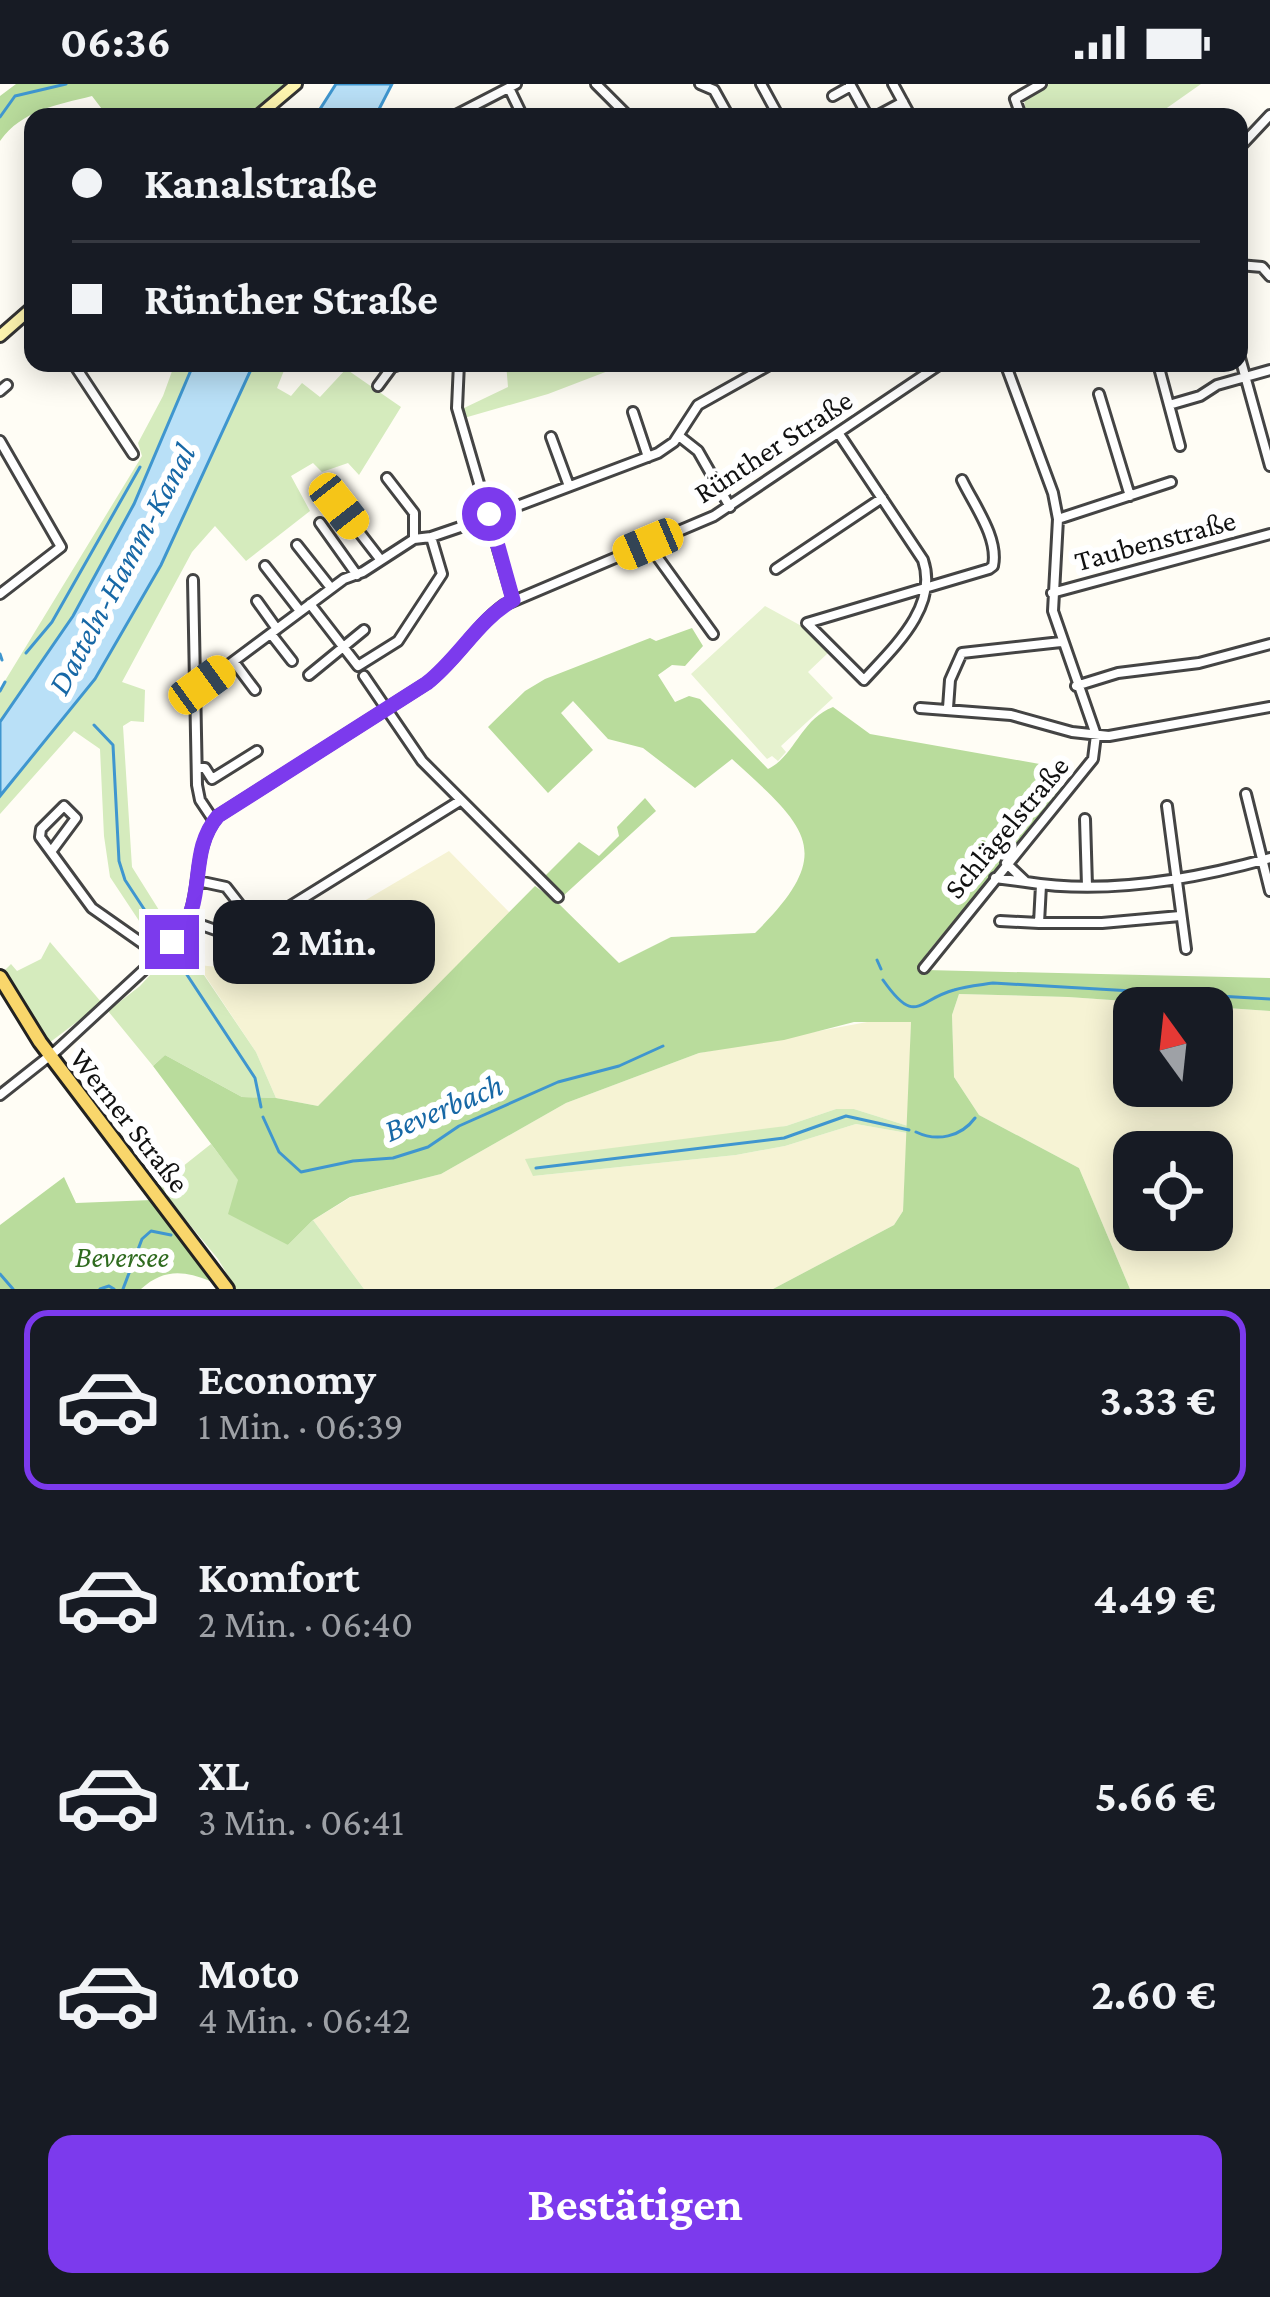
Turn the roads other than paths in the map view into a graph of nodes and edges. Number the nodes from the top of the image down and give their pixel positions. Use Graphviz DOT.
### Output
graph roads {
  1 [pos="296,84"];
  2 [pos="596,84"];
  3 [pos="700,84"];
  4 [pos="892,84"];
  5 [pos="1042,84"];
  6 [pos="850,85"];
  7 [pos="512,86"];
  8 [pos="832,96"];
  9 [pos="903,102"];
  10 [pos="268,108"];
  11 [pos="469,108"];
  12 [pos="620,108"];
  13 [pos="724,108"];
  14 [pos="891,108"];
  15 [pos="906,108"];
  16 [pos="1018,108"];
  17 [pos="1270,116"];
  18 [pos="1248,139"];
  19 [pos="24,316"];
  20 [pos="0,336"];
  21 [pos="1270,370"];
  22 [pos="79,372"];
  23 [pos="385,372"];
  24 [pos="458,372"];
  25 [pos="757,372"];
  26 [pos="929,372"];
  27 [pos="1008,372"];
  28 [pos="1160,372"];
  29 [pos="1244,372"];
  30 [pos="1246,378"];
  31 [pos="378,386"];
  32 [pos="1100,394"];
  33 [pos="1169,405"];
  34 [pos="633,412"];
  35 [pos="839,434"];
  36 [pos="679,436"];
  37 [pos="551,437"];
  38 [pos="0,441"];
  39 [pos="1180,446"];
  40 [pos="133,454"];
  41 [pos="648,457"];
  42 [pos="1270,466"];
  43 [pos="387,478"];
  44 [pos="962,479"];
  45 [pos="1172,482"];
  46 [pos="568,486"];
  47 [pos="1130,496"];
  48 [pos="882,498"];
  49 [pos="339,506"];
  50 [pos="730,507"];
  51 [pos="489,514"];
  52 [pos="1058,519"];
  53 [pos="320,523"];
  54 [pos="1270,534"];
  55 [pos="414,538"];
  56 [pos="430,538"];
  57 [pos="648,544"];
  58 [pos="297,545"];
  59 [pos="380,559"];
  60 [pos="266,566"];
  61 [pos="776,569"];
  62 [pos="357,574"];
  63 [pos="193,580"];
  64 [pos="928,586"];
  65 [pos="331,589"];
  66 [pos="1052,592"];
  67 [pos="0,594"];
  68 [pos="513,600"];
  69 [pos="256,601"];
  70 [pos="310,604"];
  71 [pos="300,611"];
  72 [pos="364,630"];
  73 [pos="274,632"];
  74 [pos="713,634"];
  75 [pos="1061,642"];
  76 [pos="1270,644"];
  77 [pos="345,647"];
  78 [pos="292,661"];
  79 [pos="234,662"];
  80 [pos="309,674"];
  81 [pos="364,676"];
  82 [pos="1076,686"];
  83 [pos="195,690"];
  84 [pos="255,690"];
  85 [pos="1270,707"];
  86 [pos="920,708"];
  87 [pos="948,708"];
  88 [pos="386,710"];
  89 [pos="1096,735"];
  90 [pos="257,751"];
  91 [pos="196,768"];
  92 [pos="1246,794"];
  93 [pos="458,802"];
  94 [pos="1167,806"];
  95 [pos="1085,819"];
  96 [pos="214,821"];
  97 [pos="53,849"];
  98 [pos="1266,859"];
  99 [pos="1006,863"];
  100 [pos="1174,877"];
  101 [pos="994,878"];
  102 [pos="198,881"];
  103 [pos="1026,882"];
  104 [pos="1041,885"];
  105 [pos="1087,886"];
  106 [pos="1270,891"];
  107 [pos="558,897"];
  108 [pos="1180,916"];
  109 [pos="190,921"];
  110 [pos="1000,921"];
  111 [pos="1040,922"];
  112 [pos="243,931"];
  113 [pos="166,949"];
  114 [pos="1186,949"];
  115 [pos="924,968"];
  116 [pos="0,977"];
  117 [pos="50,1056"];
  118 [pos="0,1095"];
  119 [pos="227,1289"];
  1 -- 10 [label="main road"];
  2 -- 12 [label="street"];
  3 -- 13 [label="street"];
  4 -- 9 [label="street"];
  5 -- 16 [label="street"];
  6 -- 8 [label="street"];
  7 -- 11 [label="street"];
  9 -- 14 [label="street"];
  9 -- 15 [label="street"];
  17 -- 18 [label="street"];
  19 -- 20 [label="main road"];
  21 -- 30 [label="street"];
  22 -- 40 [label="street"];
  23 -- 31 [label="street"];
  24 -- 51 [label="street"];
  25 -- 36 [label="street"];
  26 -- 35 [label="street, Rünther Straße"];
  27 -- 52 [label="street, Schlägelstraße"];
  28 -- 33 [label="street"];
  29 -- 30 [label="street"];
  30 -- 33 [label="street"];
  30 -- 42 [label="street"];
  32 -- 47 [label="street"];
  33 -- 39 [label="street"];
  34 -- 41 [label="street"];
  35 -- 48 [label="street"];
  35 -- 50 [label="street, Rünther Straße"];
  36 -- 41 [label="street"];
  36 -- 50 [label="street"];
  37 -- 46 [label="street"];
  38 -- 67 [label="street"];
  41 -- 46 [label="street"];
  43 -- 55 [label="street"];
  44 -- 64 [label="street"];
  45 -- 47 [label="street"];
  46 -- 51 [label="street"];
  47 -- 52 [label="street"];
  48 -- 61 [label="street"];
  48 -- 64 [label="street"];
  49 -- 59 [label="street"];
  50 -- 57 [label="street, Rünther Straße"];
  51 -- 56 [label="street"];
  51 -- 68 [label="street"];
  52 -- 66 [label="street, Schlägelstraße"];
  53 -- 62 [label="street"];
  54 -- 66 [label="street, Taubenstraße"];
  55 -- 56 [label="street"];
  55 -- 59 [label="street"];
  56 -- 77 [label="street"];
  57 -- 68 [label="street, Rünther Straße"];
  57 -- 74 [label="street"];
  58 -- 65 [label="street"];
  59 -- 62 [label="street"];
  60 -- 71 [label="street"];
  62 -- 65 [label="street"];
  63 -- 83 [label="street"];
  64 -- 64 [label="street"];
  65 -- 70 [label="street"];
  66 -- 75 [label="street, Schlägelstraße"];
  68 -- 88 [label="street, Rünther Straße"];
  69 -- 73 [label="street"];
  70 -- 71 [label="street"];
  70 -- 77 [label="street"];
  71 -- 73 [label="street"];
  72 -- 77 [label="street"];
  73 -- 78 [label="street"];
  73 -- 79 [label="street"];
  75 -- 82 [label="street, Schlägelstraße"];
  75 -- 87 [label="street"];
  76 -- 82 [label="street"];
  77 -- 80 [label="street"];
  79 -- 83 [label="street"];
  79 -- 84 [label="street"];
  81 -- 88 [label="street"];
  82 -- 89 [label="street, Schlägelstraße"];
  83 -- 91 [label="street"];
  85 -- 89 [label="street"];
  86 -- 87 [label="street"];
  87 -- 89 [label="street"];
  88 -- 93 [label="street"];
  88 -- 96 [label="street, Rünther Straße"];
  89 -- 99 [label="street, Schlägelstraße"];
  90 -- 91 [label="street"];
  91 -- 96 [label="street"];
  92 -- 98 [label="street"];
  93 -- 107 [label="street"];
  93 -- 112 [label="street"];
  94 -- 100 [label="street"];
  95 -- 105 [label="street"];
  96 -- 102 [label="street"];
  97 -- 97 [label="street"];
  97 -- 113 [label="street"];
  98 -- 100 [label="street"];
  98 -- 106 [label="street"];
  99 -- 101 [label="street, Schlägelstraße"];
  99 -- 103 [label="street"];
  100 -- 105 [label="street"];
  100 -- 108 [label="street"];
  101 -- 103 [label="street"];
  101 -- 115 [label="street, Schlägelstraße"];
  102 -- 109 [label="street"];
  102 -- 112 [label="street"];
  103 -- 104 [label="street"];
  104 -- 105 [label="street"];
  104 -- 111 [label="street"];
  108 -- 111 [label="street"];
  108 -- 114 [label="street"];
  109 -- 112 [label="street"];
  109 -- 113 [label="street"];
  110 -- 111 [label="street"];
  113 -- 117 [label="street"];
  116 -- 117 [label="main road, Werner Straße"];
  117 -- 118 [label="street"];
  117 -- 119 [label="main road, Werner Straße"];
}
